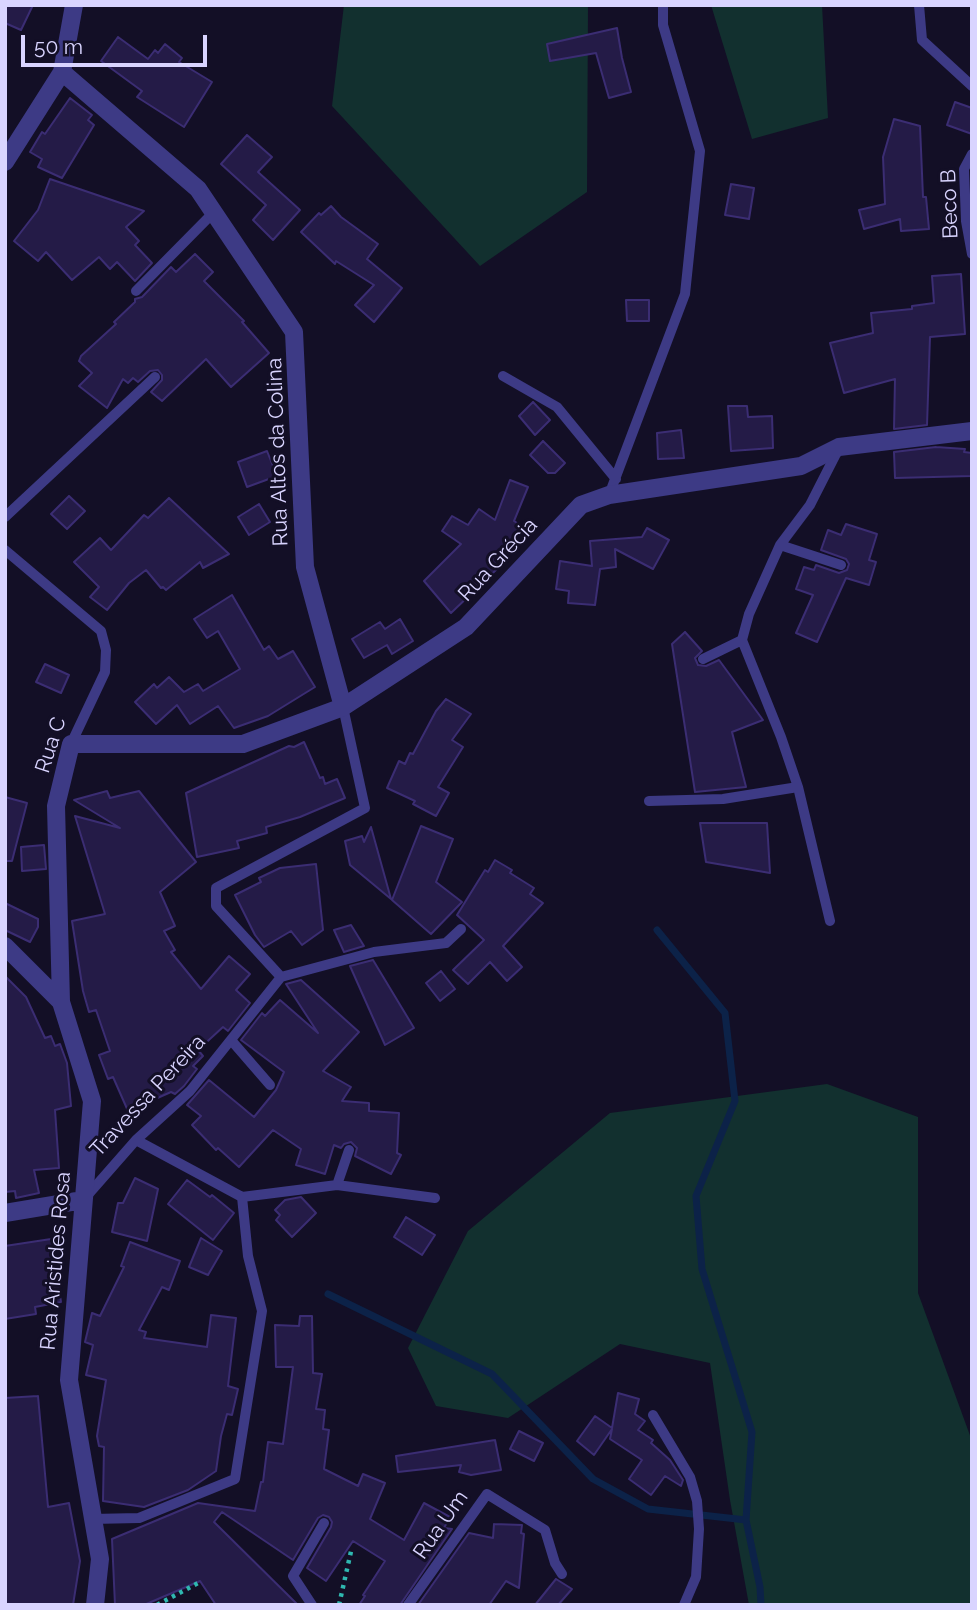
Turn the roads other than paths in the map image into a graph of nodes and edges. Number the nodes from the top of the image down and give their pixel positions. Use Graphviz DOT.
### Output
graph roads {
  1 [pos="74,5"];
  2 [pos="663,5"];
  3 [pos="919,5"];
  4 [pos="62,72"];
  5 [pos="972,86"];
  6 [pos="972,154"];
  7 [pos="5,162"];
  8 [pos="213,212"];
  9 [pos="972,254"];
  10 [pos="136,291"];
  11 [pos="503,376"];
  12 [pos="155,377"];
  13 [pos="972,431"];
  14 [pos="839,447"];
  15 [pos="613,487"];
  16 [pos="5,517"];
  17 [pos="779,545"];
  18 [pos="5,550"];
  19 [pos="841,565"];
  20 [pos="742,640"];
  21 [pos="703,659"];
  22 [pos="343,706"];
  23 [pos="71,744"];
  24 [pos="798,787"];
  25 [pos="649,801"];
  26 [pos="830,921"];
  27 [pos="461,929"];
  28 [pos="5,946"];
  29 [pos="281,977"];
  30 [pos="61,1002"];
  31 [pos="231,1040"];
  32 [pos="271,1085"];
  33 [pos="136,1140"];
  34 [pos="349,1150"];
  35 [pos="337,1185"];
  36 [pos="242,1197"];
  37 [pos="435,1198"];
  38 [pos="83,1200"];
  39 [pos="5,1213"];
  40 [pos="653,1415"];
  41 [pos="92,1519"];
  42 [pos="324,1523"];
  43 [pos="562,1574"];
  44 [pos="95,1605"];
  45 [pos="312,1605"];
  46 [pos="408,1605"];
  47 [pos="684,1605"];
  1 -- 4 [label="street"];
  2 -- 15 [label="lane"];
  3 -- 5 [label="lane"];
  4 -- 7 [label="street"];
  4 -- 8 [label="street, Rua Altos da Colina"];
  6 -- 9 [label="lane, Beco B"];
  8 -- 10 [label="lane"];
  8 -- 22 [label="street, Rua Altos da Colina"];
  11 -- 15 [label="lane"];
  12 -- 16 [label="lane"];
  13 -- 14 [label="street, Rua Grécia"];
  14 -- 15 [label="street, Rua Grécia"];
  14 -- 17 [label="lane"];
  15 -- 22 [label="street, Rua Grécia"];
  17 -- 19 [label="lane"];
  17 -- 20 [label="lane"];
  18 -- 23 [label="lane, Rua C"];
  20 -- 21 [label="lane"];
  20 -- 24 [label="lane"];
  22 -- 23 [label="street, Rua Grécia"];
  22 -- 29 [label="lane"];
  23 -- 30 [label="street, Rua C"];
  24 -- 25 [label="lane"];
  24 -- 26 [label="lane"];
  27 -- 29 [label="lane"];
  28 -- 30 [label="street, Rua Aristides Rosa"];
  29 -- 31 [label="lane, Travessa Pereira"];
  30 -- 38 [label="street, Rua Aristides Rosa"];
  31 -- 32 [label="lane"];
  31 -- 33 [label="lane, Travessa Pereira"];
  33 -- 36 [label="lane"];
  33 -- 38 [label="lane, Travessa Pereira"];
  34 -- 35 [label="lane"];
  35 -- 36 [label="lane"];
  35 -- 37 [label="lane"];
  36 -- 41 [label="lane"];
  38 -- 39 [label="street"];
  38 -- 41 [label="street, Rua Aristides Rosa"];
  40 -- 47 [label="lane"];
  41 -- 44 [label="street, Rua Aristides Rosa"];
  42 -- 45 [label="lane"];
  43 -- 46 [label="lane, Rua Um"];
}
